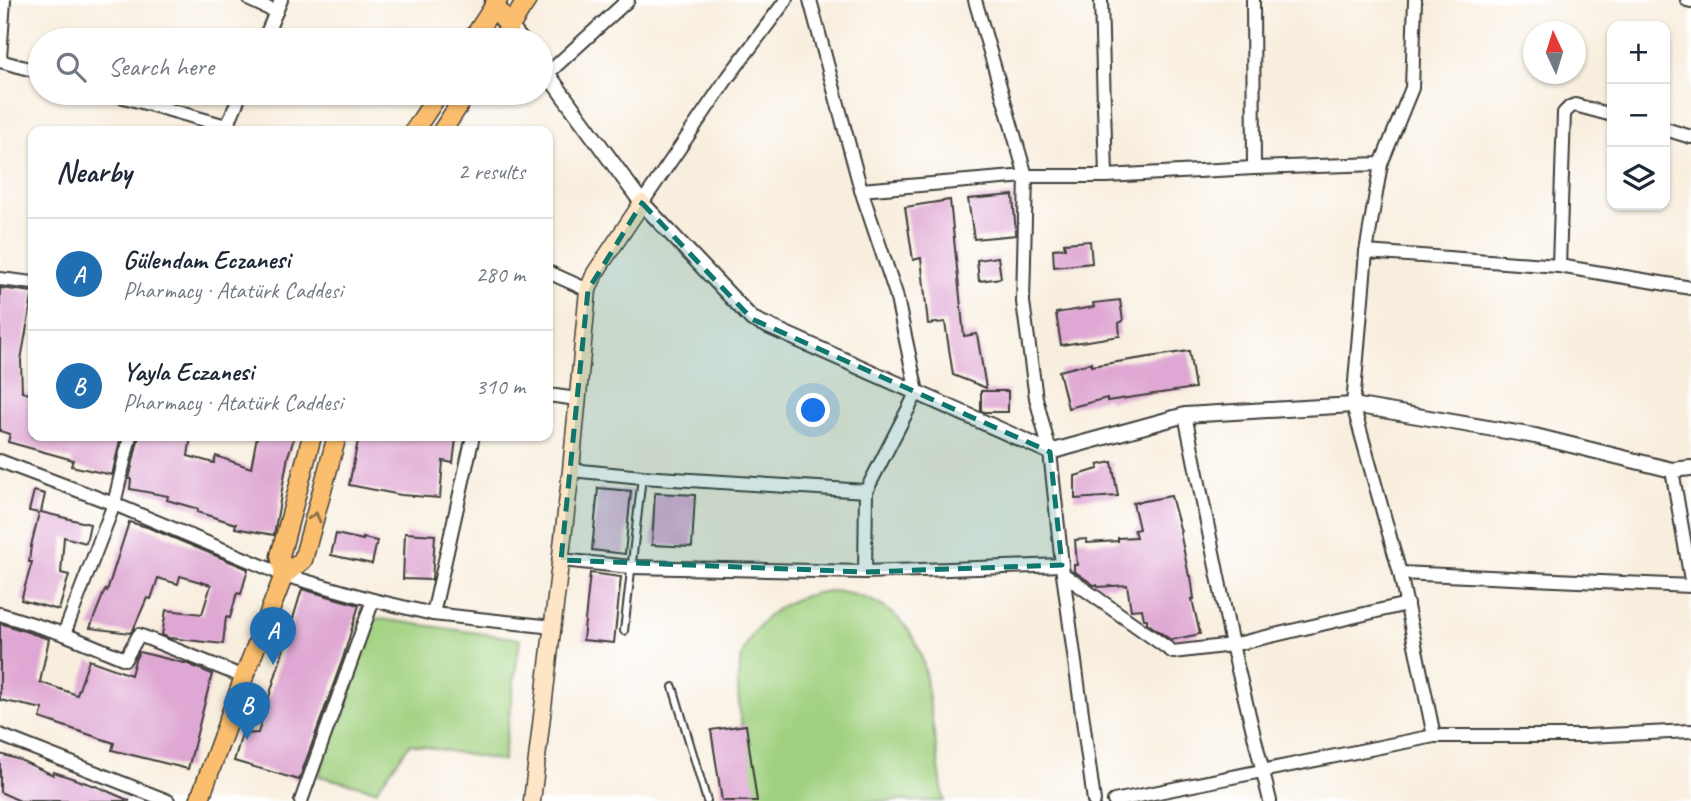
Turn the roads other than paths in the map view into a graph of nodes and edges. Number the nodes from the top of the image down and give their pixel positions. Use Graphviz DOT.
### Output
graph roads {
  1 [pos="4,0"];
  2 [pos="250,0"];
  3 [pos="527,0"];
  4 [pos="628,0"];
  5 [pos="786,0"];
  6 [pos="810,0"];
  7 [pos="975,0"];
  8 [pos="1101,0"];
  9 [pos="1252,0"];
  10 [pos="1415,0"];
  11 [pos="493,2"];
  12 [pos="279,6"];
  13 [pos="269,28"];
  14 [pos="479,28"];
  15 [pos="506,28"];
  16 [pos="514,28"];
  17 [pos="0,59"];
  18 [pos="553,62"];
  19 [pos="28,68"];
  20 [pos="553,81"];
  21 [pos="149,105"];
  22 [pos="237,105"];
  23 [pos="431,105"];
  24 [pos="459,105"];
  25 [pos="1607,114"];
  26 [pos="216,126"];
  27 [pos="230,126"];
  28 [pos="417,126"];
  29 [pos="445,126"];
  30 [pos="1670,130"];
  31 [pos="1691,136"];
  32 [pos="1381,164"];
  33 [pos="1254,168"];
  34 [pos="1026,176"];
  35 [pos="1106,176"];
  36 [pos="861,190"];
  37 [pos="642,203"];
  38 [pos="1366,252"];
  39 [pos="1559,266"];
  40 [pos="553,274"];
  41 [pos="0,279"];
  42 [pos="28,282"];
  43 [pos="1691,288"];
  44 [pos="587,290"];
  45 [pos="917,392"];
  46 [pos="553,396"];
  47 [pos="578,399"];
  48 [pos="1353,405"];
  49 [pos="1185,415"];
  50 [pos="129,441"];
  51 [pos="311,441"];
  52 [pos="336,441"];
  53 [pos="472,441"];
  54 [pos="1050,452"];
  55 [pos="0,461"];
  56 [pos="1691,468"];
  57 [pos="571,470"];
  58 [pos="1672,470"];
  59 [pos="642,477"];
  60 [pos="866,491"];
  61 [pos="114,504"];
  62 [pos="561,560"];
  63 [pos="631,567"];
  64 [pos="1063,570"];
  65 [pos="865,572"];
  66 [pos="1400,573"];
  67 [pos="284,575"];
  68 [pos="1691,580"];
  69 [pos="1691,586"];
  70 [pos="373,600"];
  71 [pos="1407,604"];
  72 [pos="0,614"];
  73 [pos="433,614"];
  74 [pos="553,628"];
  75 [pos="624,631"];
  76 [pos="64,634"];
  77 [pos="1232,645"];
  78 [pos="244,677"];
  79 [pos="673,687"];
  80 [pos="1691,732"];
  81 [pos="0,735"];
  82 [pos="1434,736"];
  83 [pos="1262,772"];
  84 [pos="168,801"];
  85 [pos="199,801"];
  86 [pos="302,801"];
  87 [pos="532,801"];
  88 [pos="707,801"];
  89 [pos="1094,801"];
  90 [pos="1114,801"];
  91 [pos="1270,801"];
  1 -- 17 [label="street"];
  2 -- 12 [label="street"];
  3 -- 16 [label="main road"];
  4 -- 18 [label="street"];
  5 -- 37 [label="street"];
  6 -- 36 [label="street"];
  7 -- 34 [label="street"];
  8 -- 35 [label="street"];
  9 -- 33 [label="street"];
  10 -- 32 [label="street"];
  11 -- 14 [label="main road"];
  11 -- 15 [label="highway"];
  12 -- 13 [label="street"];
  17 -- 19 [label="street"];
  20 -- 37 [label="street"];
  21 -- 26 [label="street"];
  22 -- 27 [label="street"];
  23 -- 28 [label="main road"];
  24 -- 29 [label="main road"];
  25 -- 39 [label="street"];
  30 -- 31 [label="street"];
  32 -- 33 [label="street"];
  32 -- 38 [label="street"];
  33 -- 35 [label="street"];
  34 -- 35 [label="street"];
  34 -- 36 [label="street"];
  34 -- 54 [label="street"];
  36 -- 45 [label="street"];
  37 -- 44 [label="main road"];
  37 -- 45 [label="street"];
  38 -- 39 [label="street"];
  38 -- 48 [label="street"];
  39 -- 43 [label="street"];
  40 -- 44 [label="street"];
  41 -- 42 [label="street"];
  44 -- 47 [label="main road"];
  45 -- 54 [label="street"];
  45 -- 60 [label="street"];
  46 -- 47 [label="street"];
  47 -- 57 [label="main road"];
  48 -- 49 [label="street"];
  48 -- 58 [label="street"];
  48 -- 66 [label="street"];
  49 -- 54 [label="street"];
  49 -- 77 [label="street"];
  50 -- 61 [label="street"];
  51 -- 67 [label="main road"];
  67 -- 52 [label="main road, one-way"];
  53 -- 73 [label="street"];
  54 -- 64 [label="street"];
  55 -- 61 [label="street"];
  56 -- 58 [label="street"];
  57 -- 59 [label="street"];
  57 -- 62 [label="main road"];
  58 -- 68 [label="street"];
  59 -- 60 [label="street"];
  59 -- 63 [label="lane"];
  60 -- 65 [label="street"];
  61 -- 67 [label="street"];
  61 -- 76 [label="street"];
  62 -- 63 [label="street"];
  62 -- 74 [label="main road"];
  63 -- 65 [label="street"];
  63 -- 75 [label="lane"];
  64 -- 65 [label="street"];
  64 -- 77 [label="street"];
  64 -- 89 [label="street"];
  66 -- 69 [label="street"];
  66 -- 71 [label="street"];
  67 -- 70 [label="street"];
  67 -- 78 [label="main road"];
  70 -- 73 [label="street"];
  70 -- 86 [label="street"];
  71 -- 77 [label="street"];
  71 -- 82 [label="street"];
  72 -- 76 [label="street"];
  73 -- 74 [label="street"];
  74 -- 87 [label="main road"];
  76 -- 78 [label="street"];
  77 -- 83 [label="street"];
  78 -- 85 [label="main road"];
  79 -- 88 [label="lane"];
  80 -- 82 [label="street"];
  81 -- 84 [label="street"];
  82 -- 83 [label="street"];
  83 -- 90 [label="street"];
  83 -- 91 [label="street"];
}
